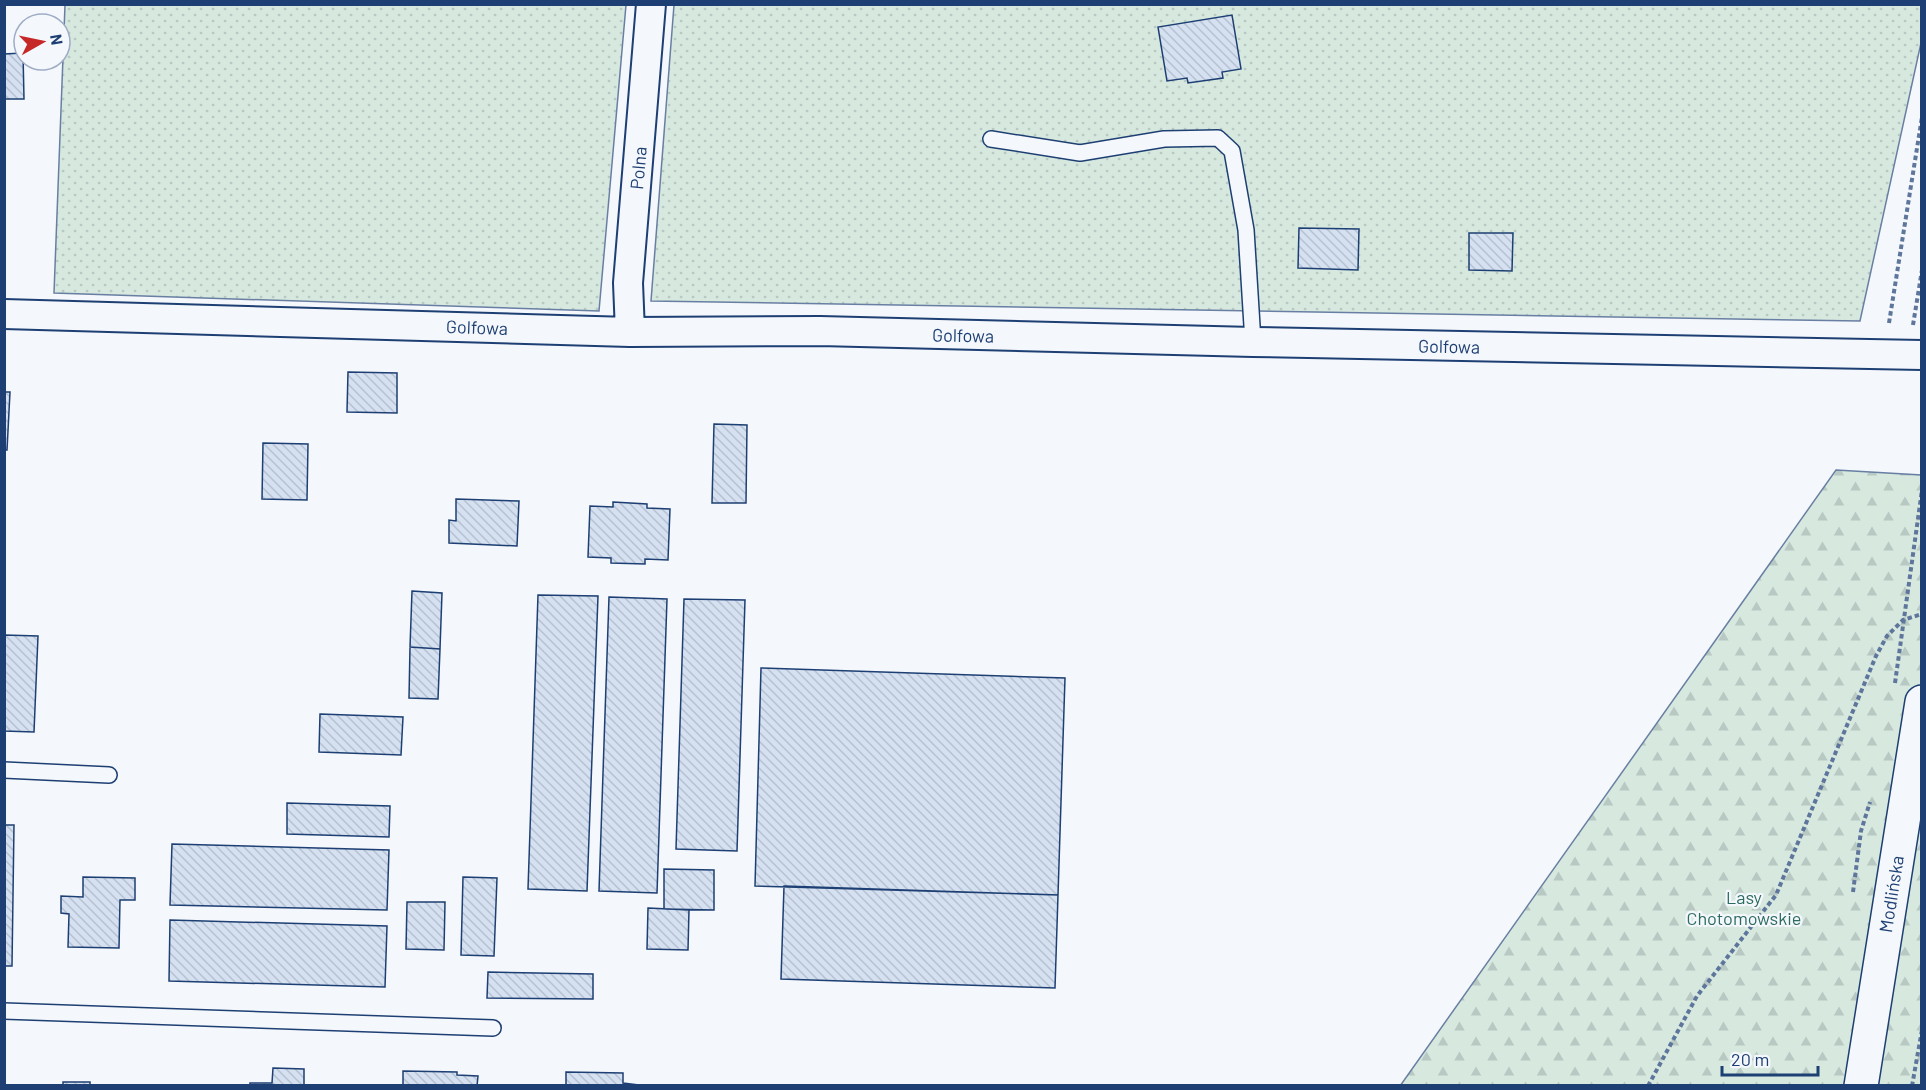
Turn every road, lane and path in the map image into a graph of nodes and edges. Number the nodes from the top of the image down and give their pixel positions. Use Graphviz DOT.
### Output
graph roads {
  1 [pos="651,4"];
  2 [pos="1922,117"];
  3 [pos="991,139"];
  4 [pos="4,314"];
  5 [pos="630,332"];
  6 [pos="1253,342"];
  7 [pos="1885,353"];
  8 [pos="1922,355"];
  9 [pos="1922,490"];
  10 [pos="1922,614"];
  11 [pos="1903,620"];
  12 [pos="1908,696"];
  13 [pos="4,770"];
  14 [pos="109,776"];
  15 [pos="4,1011"];
  16 [pos="493,1028"];
  17 [pos="1922,1030"];
  18 [pos="1648,1086"];
  19 [pos="1861,1086"];
  20 [pos="1912,1086"];
  1 -- 5 [label="street, Polna"];
  2 -- 7 [label="path"];
  3 -- 6 [label="lane"];
  4 -- 5 [label="street, Golfowa"];
  5 -- 6 [label="street, Golfowa"];
  6 -- 7 [label="street, Golfowa"];
  7 -- 8 [label="street, Golfowa"];
  9 -- 11 [label="path"];
  10 -- 11 [label="path"];
  11 -- 12 [label="path"];
  11 -- 18 [label="path"];
  12 -- 19 [label="main road, Modlińska"];
  13 -- 14 [label="lane"];
  15 -- 16 [label="lane"];
  17 -- 20 [label="path"];
}
